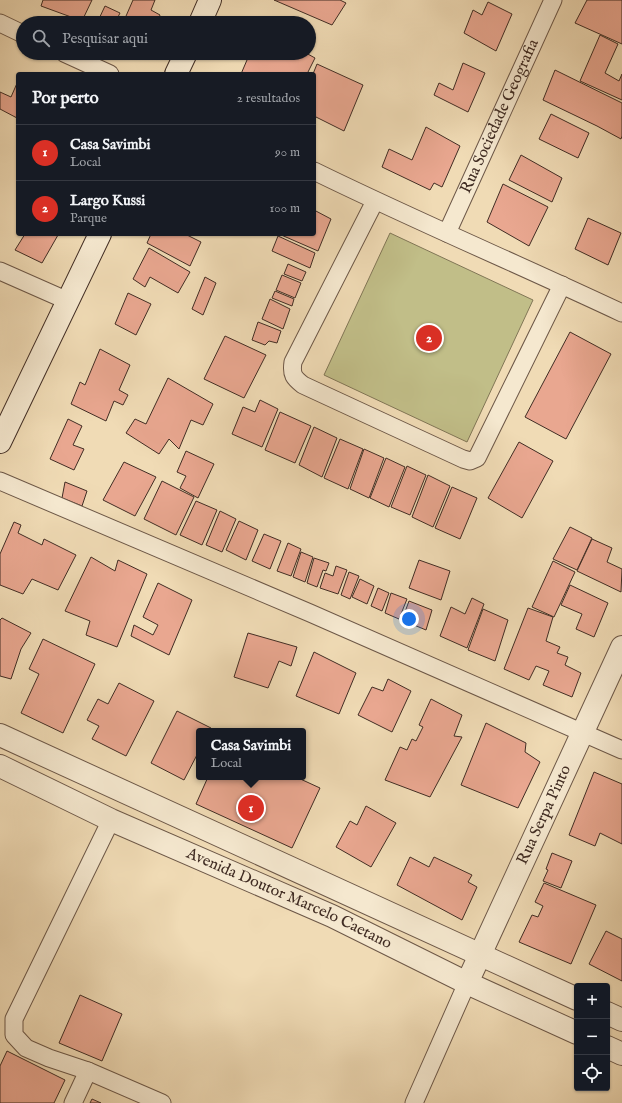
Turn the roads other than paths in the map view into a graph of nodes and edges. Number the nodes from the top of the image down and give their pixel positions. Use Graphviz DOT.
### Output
graph roads {
  1 [pos="210,0"];
  2 [pos="553,0"];
  3 [pos="203,16"];
  4 [pos="0,23"];
  5 [pos="16,31"];
  6 [pos="79,60"];
  7 [pos="183,60"];
  8 [pos="106,72"];
  9 [pos="177,72"];
  10 [pos="316,173"];
  11 [pos="375,201"];
  12 [pos="447,232"];
  13 [pos="99,236"];
  14 [pos="0,271"];
  15 [pos="562,285"];
  16 [pos="68,301"];
  17 [pos="622,313"];
  18 [pos="0,442"];
  19 [pos="0,481"];
  20 [pos="622,647"];
  21 [pos="583,732"];
  22 [pos="0,735"];
  23 [pos="622,750"];
  24 [pos="0,766"];
  25 [pos="111,820"];
  26 [pos="480,954"];
  27 [pos="467,983"];
  28 [pos="574,998"];
  29 [pos="610,1014"];
  30 [pos="622,1020"];
  31 [pos="574,1032"];
  32 [pos="610,1048"];
  33 [pos="622,1054"];
  34 [pos="88,1070"];
  35 [pos="73,1103"];
  36 [pos="162,1103"];
  37 [pos="414,1103"];
  1 -- 3 [label="street"];
  2 -- 12 [label="street, Rua Sociedade Geografia"];
  4 -- 5 [label="street"];
  6 -- 8 [label="street"];
  7 -- 9 [label="street"];
  10 -- 11 [label="street"];
  11 -- 12 [label="street"];
  11 -- 15 [label="street"];
  12 -- 15 [label="street"];
  13 -- 16 [label="street"];
  14 -- 16 [label="street"];
  15 -- 17 [label="street"];
  16 -- 18 [label="street"];
  19 -- 21 [label="street"];
  20 -- 21 [label="street, Rua Serpa Pinto"];
  21 -- 23 [label="street"];
  21 -- 26 [label="street, Rua Serpa Pinto"];
  22 -- 26 [label="street, Avenida Doutor Marcelo Caetano"];
  24 -- 25 [label="street, Avenida Doutor Marcelo Caetano"];
  25 -- 27 [label="street, Avenida Doutor Marcelo Caetano"];
  25 -- 34 [label="street"];
  26 -- 27 [label="street, Rua Serpa Pinto"];
  26 -- 28 [label="street, Avenida Doutor Marcelo Caetano"];
  27 -- 31 [label="street, Avenida Doutor Marcelo Caetano"];
  27 -- 37 [label="street"];
  29 -- 30 [label="street"];
  32 -- 33 [label="street"];
  34 -- 35 [label="street"];
  34 -- 36 [label="street"];
}
